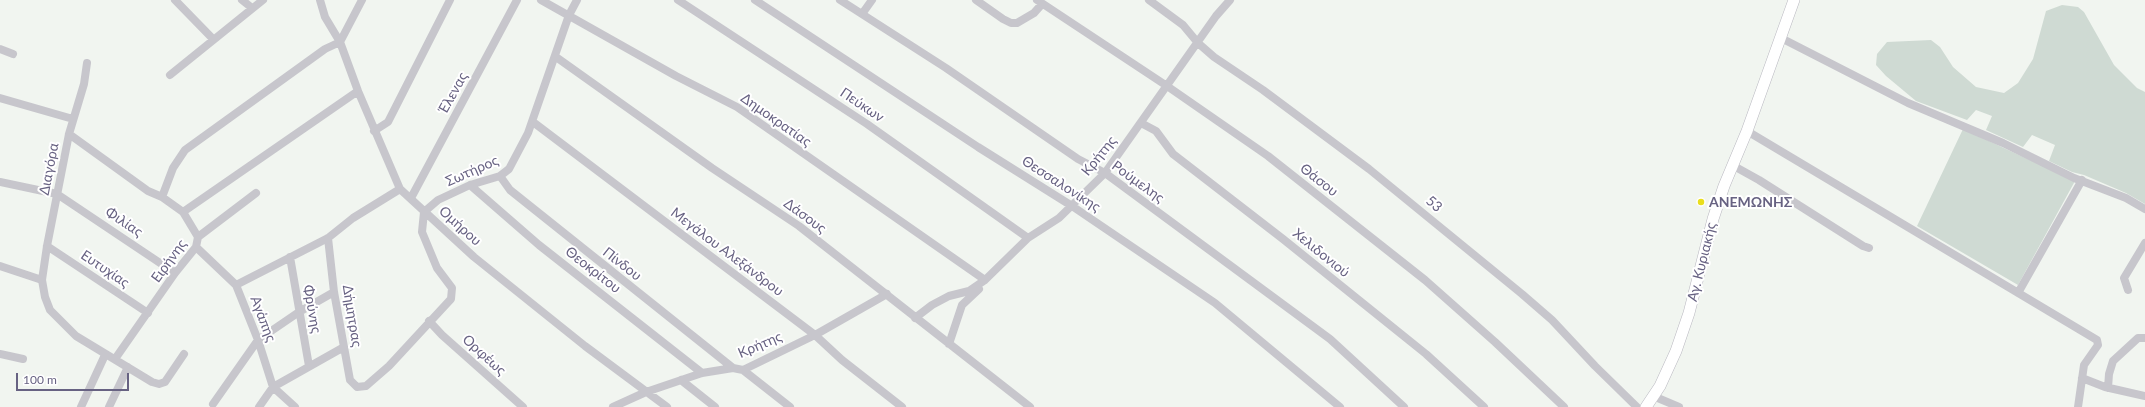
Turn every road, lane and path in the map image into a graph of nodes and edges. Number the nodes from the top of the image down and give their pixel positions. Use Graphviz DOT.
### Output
graph roads {
  1 [pos="175,0"];
  2 [pos="242,0"];
  3 [pos="263,0"];
  4 [pos="320,0"];
  5 [pos="362,0"];
  6 [pos="450,0"];
  7 [pos="517,0"];
  8 [pos="541,0"];
  9 [pos="577,0"];
  10 [pos="678,0"];
  11 [pos="755,0"];
  12 [pos="840,0"];
  13 [pos="872,0"];
  14 [pos="976,0"];
  15 [pos="1149,0"];
  16 [pos="1230,0"];
  17 [pos="1794,0"];
  18 [pos="1040,2"];
  19 [pos="252,8"];
  20 [pos="862,14"];
  21 [pos="569,15"];
  22 [pos="1781,38"];
  23 [pos="213,39"];
  24 [pos="340,42"];
  25 [pos="1198,43"];
  26 [pos="0,49"];
  27 [pos="13,54"];
  28 [pos="556,57"];
  29 [pos="87,64"];
  30 [pos="170,75"];
  31 [pos="1168,86"];
  32 [pos="358,91"];
  33 [pos="0,98"];
  34 [pos="73,119"];
  35 [pos="532,122"];
  36 [pos="1141,123"];
  37 [pos="374,131"];
  38 [pos="1746,131"];
  39 [pos="69,134"];
  40 [pos="1732,165"];
  41 [pos="1105,173"];
  42 [pos="500,176"];
  43 [pos="2082,180"];
  44 [pos="0,182"];
  45 [pos="470,185"];
  46 [pos="400,189"];
  47 [pos="256,193"];
  48 [pos="57,194"];
  49 [pos="162,197"];
  50 [pos="411,198"];
  51 [pos="1072,206"];
  52 [pos="2145,209"];
  53 [pos="183,212"];
  54 [pos="424,212"];
  55 [pos="198,237"];
  56 [pos="328,238"];
  57 [pos="1028,238"];
  58 [pos="2145,243"];
  59 [pos="47,246"];
  60 [pos="196,247"];
  61 [pos="1869,248"];
  62 [pos="290,257"];
  63 [pos="0,266"];
  64 [pos="175,273"];
  65 [pos="42,280"];
  66 [pos="985,280"];
  67 [pos="236,285"];
  68 [pos="2128,290"];
  69 [pos="334,292"];
  70 [pos="2018,293"];
  71 [pos="887,294"];
  72 [pos="299,312"];
  73 [pos="148,313"];
  74 [pos="915,318"];
  75 [pos="429,321"];
  76 [pos="815,335"];
  77 [pos="2145,338"];
  78 [pos="258,340"];
  79 [pos="949,344"];
  80 [pos="344,347"];
  81 [pos="0,354"];
  82 [pos="184,354"];
  83 [pos="105,355"];
  84 [pos="23,359"];
  85 [pos="115,359"];
  86 [pos="309,366"];
  87 [pos="128,367"];
  88 [pos="733,368"];
  89 [pos="743,370"];
  90 [pos="702,373"];
  91 [pos="2082,378"];
  92 [pos="681,380"];
  93 [pos="273,387"];
  94 [pos="2108,388"];
  95 [pos="646,392"];
  96 [pos="1654,396"];
  97 [pos="2145,396"];
  98 [pos="213,404"];
  99 [pos="81,407"];
  100 [pos="108,407"];
  101 [pos="259,407"];
  102 [pos="295,407"];
  103 [pos="523,407"];
  104 [pos="613,407"];
  105 [pos="667,407"];
  106 [pos="715,407"];
  107 [pos="790,407"];
  108 [pos="902,407"];
  109 [pos="1030,407"];
  110 [pos="1340,407"];
  111 [pos="1404,407"];
  112 [pos="1484,407"];
  113 [pos="1564,407"];
  114 [pos="1637,407"];
  115 [pos="1646,407"];
  116 [pos="1679,407"];
  117 [pos="2078,407"];
  1 -- 23 [label="street"];
  2 -- 19 [label="street"];
  3 -- 19 [label="street"];
  4 -- 24 [label="street, Ομήρου"];
  5 -- 24 [label="street"];
  6 -- 37 [label="street"];
  7 -- 50 [label="street, Έλενας"];
  8 -- 21 [label="street, Δημοκρατίας"];
  9 -- 21 [label="street, Σωτήρος"];
  10 -- 57 [label="street, Πεύκων"];
  11 -- 51 [label="street, Θεσσαλονίκης"];
  12 -- 20 [label="street, Ρούμελης"];
  13 -- 20 [label="street"];
  14 -- 18 [label="street"];
  15 -- 25 [label="street, 53"];
  16 -- 25 [label="street, Κρήτης"];
  17 -- 22 [label="street, Αγ. Κυριακής"];
  18 -- 31 [label="street, Θάσου"];
  19 -- 23 [label="street"];
  20 -- 41 [label="street, Ρούμελης"];
  21 -- 28 [label="street, Σωτήρος"];
  21 -- 66 [label="street, Δημοκρατίας"];
  22 -- 38 [label="street, Αγ. Κυριακής"];
  22 -- 43 [label="street"];
  23 -- 30 [label="street"];
  24 -- 32 [label="street, Ομήρου"];
  24 -- 49 [label="street"];
  25 -- 31 [label="street, Κρήτης"];
  25 -- 114 [label="street, 53"];
  26 -- 27 [label="street"];
  28 -- 35 [label="street, Σωτήρος"];
  28 -- 71 [label="street, Δάσους"];
  29 -- 34 [label="street, Διαγόρα"];
  31 -- 36 [label="street, Κρήτης"];
  31 -- 113 [label="street, Θάσου"];
  32 -- 37 [label="street, Ομήρου"];
  32 -- 53 [label="street"];
  33 -- 34 [label="street"];
  34 -- 39 [label="street, Διαγόρα"];
  35 -- 42 [label="street, Σωτήρος"];
  35 -- 76 [label="street, Μεγάλου Αλεξάνδρου"];
  36 -- 41 [label="street, Κρήτης"];
  36 -- 112 [label="street, Χελιδονιού"];
  37 -- 46 [label="street, Ομήρου"];
  38 -- 40 [label="street, Αγ. Κυριακής"];
  38 -- 70 [label="street"];
  39 -- 48 [label="street, Διαγόρα"];
  39 -- 49 [label="street"];
  40 -- 61 [label="street"];
  40 -- 96 [label="street, Αγ. Κυριακής"];
  41 -- 51 [label="street, Κρήτης"];
  41 -- 111 [label="street, Ρούμελης"];
  42 -- 45 [label="street, Σωτήρος"];
  42 -- 88 [label="street, Πίνδου"];
  43 -- 52 [label="street"];
  43 -- 70 [label="street"];
  44 -- 48 [label="street"];
  45 -- 54 [label="street, Σωτήρος"];
  45 -- 90 [label="street, Θεοκρίτου"];
  46 -- 50 [label="street, Ομήρου"];
  46 -- 56 [label="street"];
  47 -- 55 [label="street, Ειρήνης"];
  48 -- 59 [label="street, Διαγόρα"];
  48 -- 64 [label="street, Φιλίας"];
  49 -- 53 [label="street"];
  50 -- 54 [label="street, Ομήρου"];
  51 -- 57 [label="street, Κρήτης"];
  51 -- 110 [label="street, Θεσσαλονίκης"];
  53 -- 55 [label="street"];
  54 -- 75 [label="street"];
  54 -- 95 [label="street, Ομήρου"];
  55 -- 60 [label="street, Ειρήνης"];
  56 -- 62 [label="street"];
  56 -- 69 [label="street, Δήμητρας"];
  57 -- 66 [label="street, Κρήτης"];
  58 -- 68 [label="street"];
  59 -- 65 [label="street, Διαγόρα"];
  59 -- 73 [label="street, Ευτυχίας"];
  60 -- 64 [label="street, Ειρήνης"];
  60 -- 67 [label="street, Αγάπης"];
  62 -- 67 [label="street"];
  62 -- 72 [label="street, Φρύνης"];
  63 -- 65 [label="street"];
  64 -- 73 [label="street, Ειρήνης"];
  65 -- 83 [label="street, Διαγόρα"];
  66 -- 74 [label="street, Κρήτης"];
  66 -- 79 [label="street"];
  67 -- 78 [label="street, Αγάπης"];
  69 -- 72 [label="street"];
  69 -- 80 [label="street, Δήμητρας"];
  70 -- 91 [label="street"];
  71 -- 74 [label="street, Δάσους"];
  71 -- 76 [label="street, Κρήτης"];
  72 -- 78 [label="street"];
  72 -- 86 [label="street, Φρύνης"];
  73 -- 85 [label="street, Ειρήνης"];
  74 -- 79 [label="street, Δάσους"];
  75 -- 80 [label="street, Δήμητρας"];
  75 -- 103 [label="street, Ορφέως"];
  76 -- 89 [label="street, Κρήτης"];
  76 -- 108 [label="street, Μεγάλου Αλεξάνδρου"];
  77 -- 94 [label="street"];
  78 -- 93 [label="street, Αγάπης"];
  78 -- 98 [label="street"];
  79 -- 109 [label="street, Δάσους"];
  80 -- 86 [label="street"];
  81 -- 84 [label="street"];
  82 -- 87 [label="street, Διαγόρα"];
  83 -- 85 [label="street, Διαγόρα"];
  83 -- 99 [label="street"];
  85 -- 87 [label="street, Διαγόρα"];
  86 -- 93 [label="street"];
  87 -- 100 [label="street"];
  88 -- 89 [label="street, Κρήτης"];
  88 -- 90 [label="street, Κρήτης"];
  89 -- 107 [label="street"];
  90 -- 92 [label="street, Κρήτης"];
  91 -- 94 [label="street"];
  91 -- 117 [label="street"];
  92 -- 95 [label="street, Κρήτης"];
  92 -- 106 [label="street"];
  93 -- 101 [label="street"];
  93 -- 102 [label="street"];
  94 -- 97 [label="street"];
  95 -- 104 [label="street, Κρήτης"];
  95 -- 105 [label="street, Ομήρου"];
  96 -- 115 [label="street, Αγ. Κυριακής"];
  96 -- 116 [label="street"];
}
